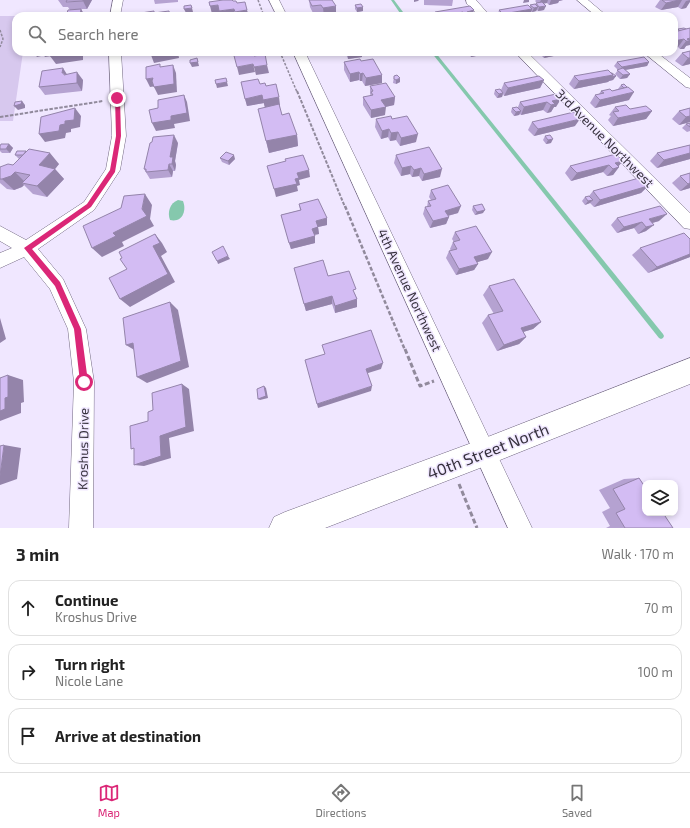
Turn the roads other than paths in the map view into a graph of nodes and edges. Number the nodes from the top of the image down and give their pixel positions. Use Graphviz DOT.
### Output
graph roads {
  1 [pos="118,0"];
  2 [pos="274,0"];
  3 [pos="471,0"];
  4 [pos="582,0"];
  5 [pos="116,12"];
  6 [pos="280,12"];
  7 [pos="481,12"];
  8 [pos="597,12"];
  9 [pos="115,56"];
  10 [pos="301,56"];
  11 [pos="525,56"];
  12 [pos="654,56"];
  13 [pos="690,84"];
  14 [pos="687,216"];
  15 [pos="0,233"];
  16 [pos="27,248"];
  17 [pos="0,261"];
  18 [pos="690,371"];
  19 [pos="485,452"];
  20 [pos="81,528"];
  21 [pos="285,528"];
  22 [pos="520,528"];
  1 -- 5 [label="street"];
  2 -- 6 [label="street"];
  3 -- 7 [label="street"];
  4 -- 8 [label="street"];
  9 -- 16 [label="street"];
  10 -- 19 [label="street, 4th Avenue Northwest"];
  11 -- 14 [label="street, 3rd Avenue Northwest"];
  12 -- 13 [label="street"];
  15 -- 16 [label="street, Kroshus Drive"];
  16 -- 17 [label="street"];
  16 -- 20 [label="street, Kroshus Drive"];
  18 -- 19 [label="street, 40th Street North"];
  19 -- 21 [label="street, 40th Street North"];
  19 -- 22 [label="street, 4th Avenue Northwest"];
}
